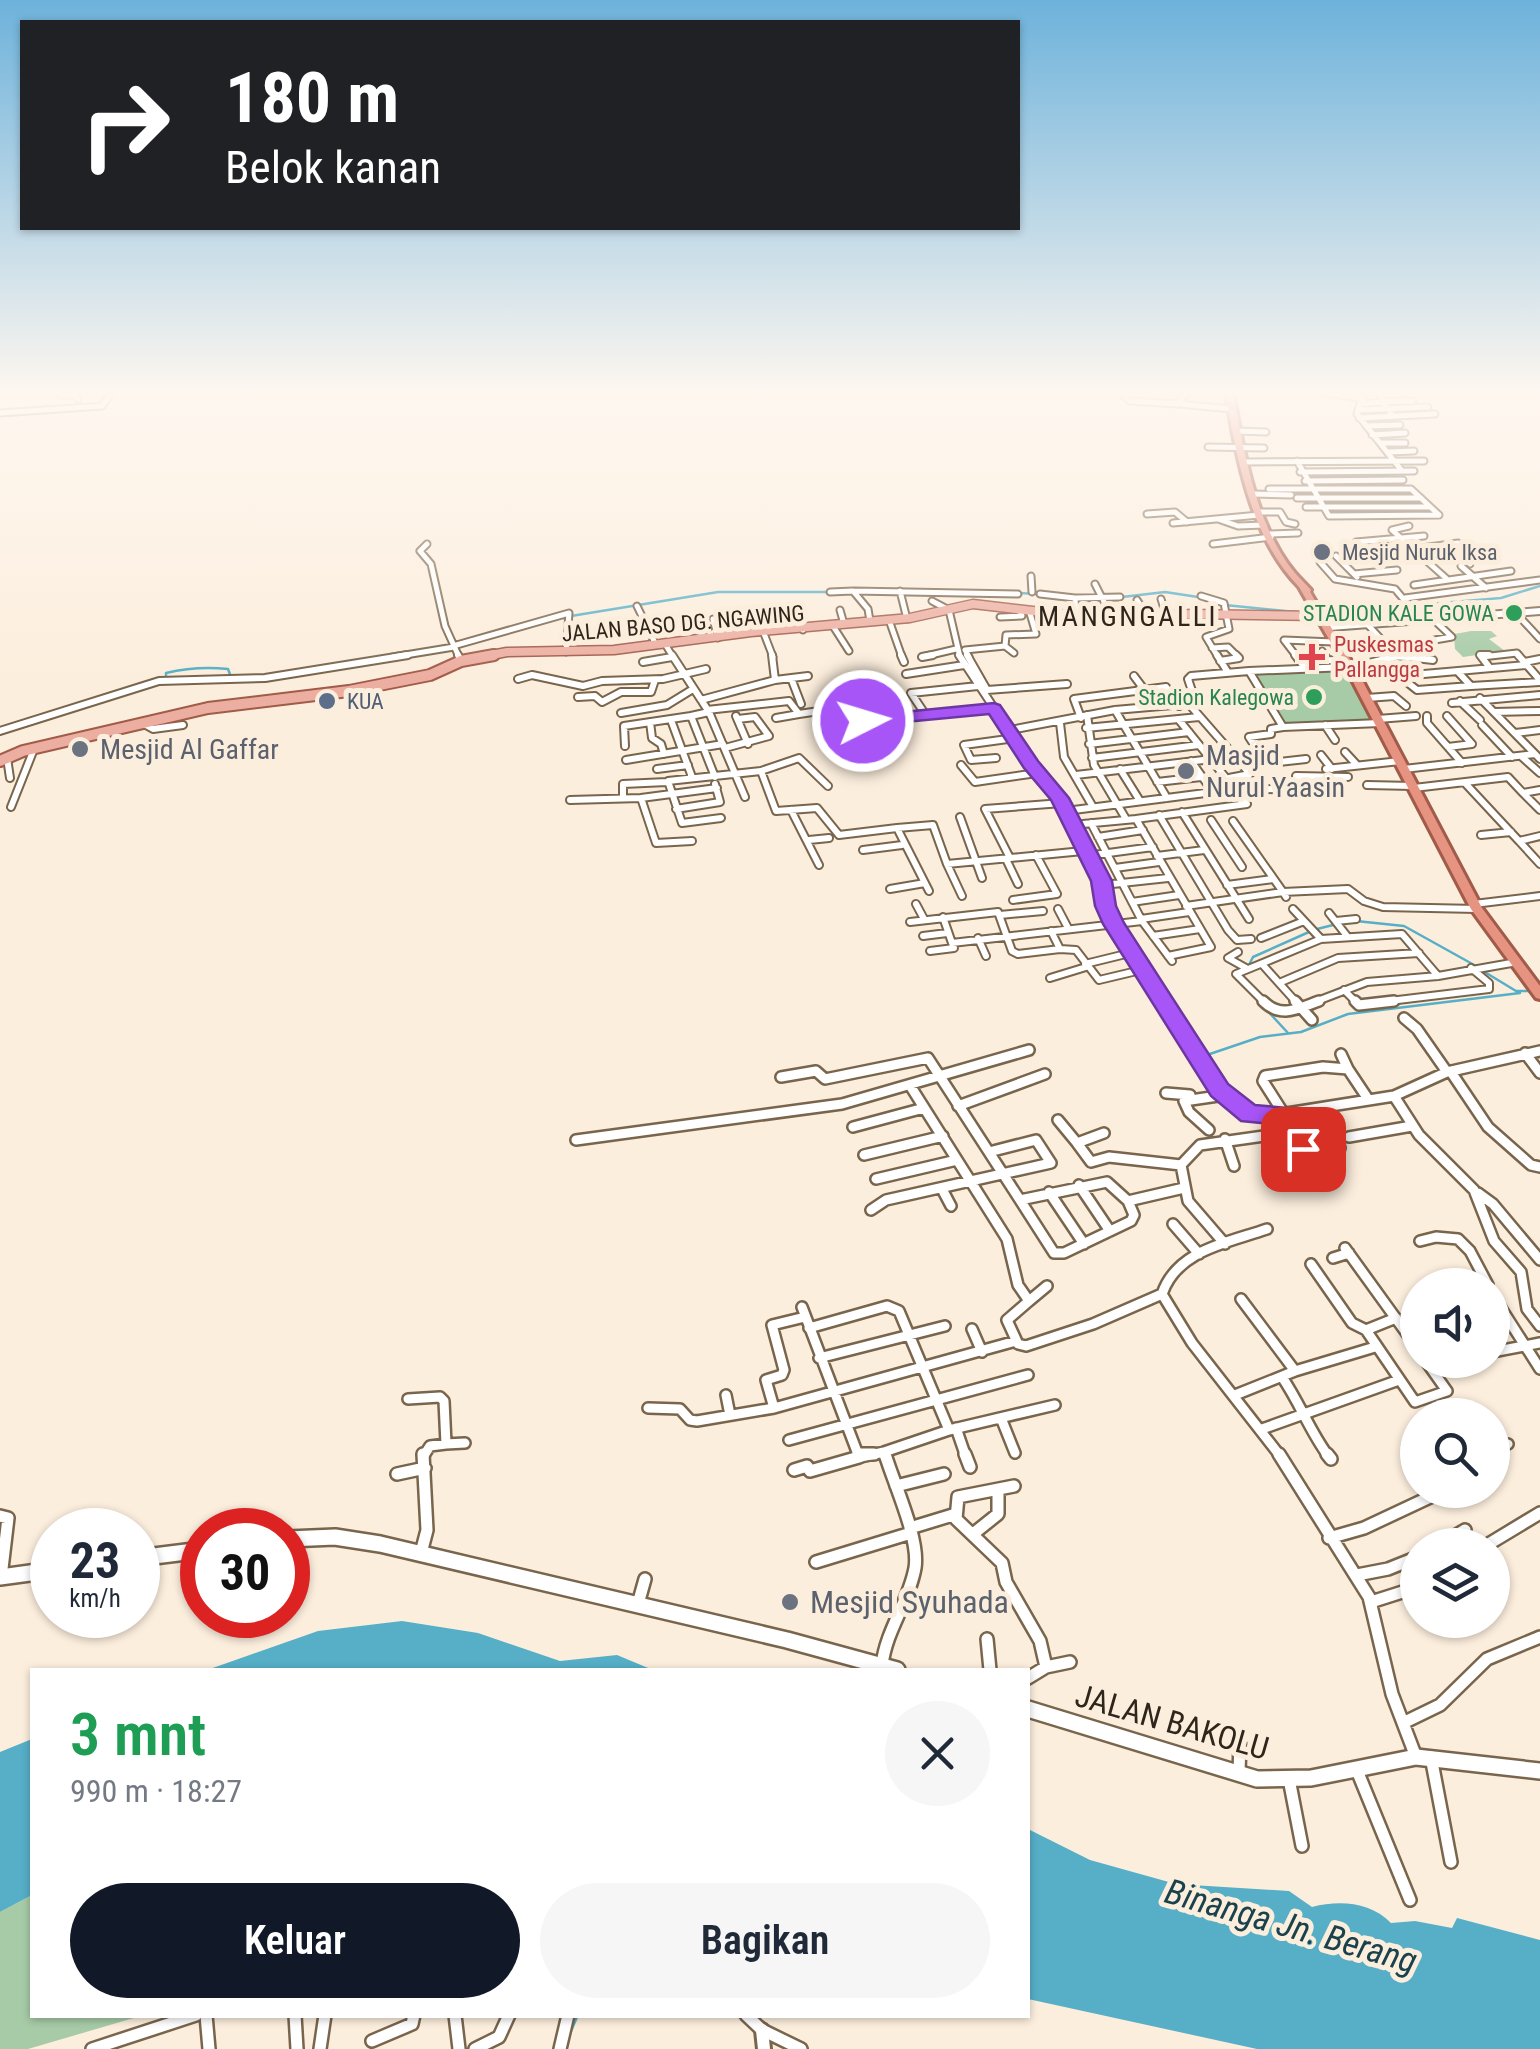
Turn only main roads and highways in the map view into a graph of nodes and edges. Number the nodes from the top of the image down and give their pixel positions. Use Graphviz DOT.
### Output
graph roads {
  1 [pos="1251,487"];
  2 [pos="1319,613"];
  3 [pos="1350,667"];
  4 [pos="3,759"];
  5 [pos="1532,978"];
  6 [pos="1540,994"];
  7 [pos="310,1539"];
  8 [pos="30,1573"];
  9 [pos="0,1578"];
  10 [pos="890,1668"];
  11 [pos="1030,1710"];
  12 [pos="1540,1771"];
  1 -- 2 [label="highway"];
  2 -- 3 [label="highway"];
  2 -- 3 [label="highway"];
  2 -- 4 [label="main road, JALAN BASO DG. NGAWING"];
  3 -- 5 [label="highway"];
  5 -- 6 [label="highway"];
  7 -- 10 [label="main road"];
  8 -- 9 [label="main road"];
  11 -- 12 [label="main road, JALAN BAKOLU"];
}
